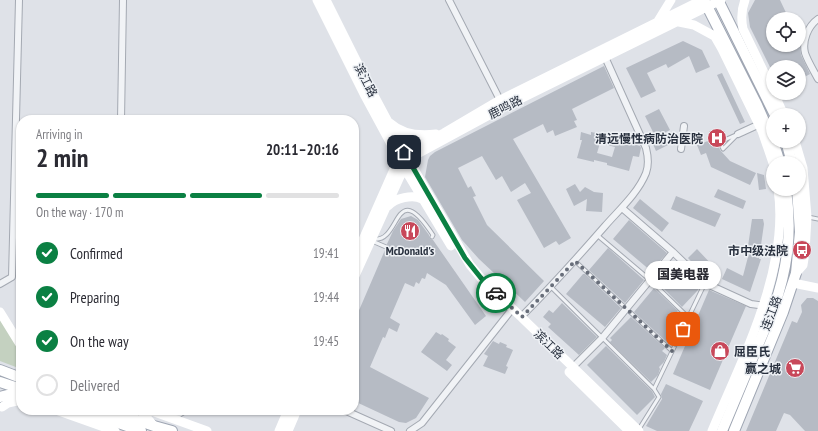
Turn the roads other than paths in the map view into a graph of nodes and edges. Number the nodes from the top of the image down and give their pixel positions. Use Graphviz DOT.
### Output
graph roads {
  1 [pos="19,0"];
  2 [pos="122,0"];
  3 [pos="317,0"];
  4 [pos="326,0"];
  5 [pos="449,0"];
  6 [pos="671,0"];
  7 [pos="719,0"];
  8 [pos="745,0"];
  9 [pos="705,2"];
  10 [pos="818,19"];
  11 [pos="658,22"];
  12 [pos="679,22"];
  13 [pos="714,35"];
  14 [pos="728,45"];
  15 [pos="747,48"];
  16 [pos="605,58"];
  17 [pos="818,79"];
  18 [pos="766,80"];
  19 [pos="502,104"];
  20 [pos="778,108"];
  21 [pos="16,115"];
  22 [pos="121,115"];
  23 [pos="386,118"];
  24 [pos="16,119"];
  25 [pos="762,123"];
  26 [pos="684,126"];
  27 [pos="766,130"];
  28 [pos="444,133"];
  29 [pos="738,134"];
  30 [pos="681,149"];
  31 [pos="771,156"];
  32 [pos="404,159"];
  33 [pos="778,196"];
  34 [pos="787,196"];
  35 [pos="797,196"];
  36 [pos="804,196"];
  37 [pos="422,198"];
  38 [pos="622,208"];
  39 [pos="383,214"];
  40 [pos="807,217"];
  41 [pos="818,219"];
  42 [pos="598,235"];
  43 [pos="432,237"];
  44 [pos="371,239"];
  45 [pos="386,247"];
  46 [pos="359,250"];
  47 [pos="673,252"];
  48 [pos="575,261"];
  49 [pos="359,267"];
  50 [pos="796,273"];
  51 [pos="650,280"];
  52 [pos="705,283"];
  53 [pos="793,283"];
  54 [pos="0,284"];
  55 [pos="551,287"];
  56 [pos="818,288"];
  57 [pos="763,306"];
  58 [pos="626,308"];
  59 [pos="774,308"];
  60 [pos="0,312"];
  61 [pos="509,313"];
  62 [pos="522,317"];
  63 [pos="689,318"];
  64 [pos="779,322"];
  65 [pos="603,337"];
  66 [pos="16,338"];
  67 [pos="672,351"];
  68 [pos="573,367"];
  69 [pos="0,370"];
  70 [pos="16,376"];
  71 [pos="0,382"];
  72 [pos="16,387"];
  73 [pos="654,389"];
  74 [pos="16,394"];
  75 [pos="16,401"];
  76 [pos="1,404"];
  77 [pos="70,415"];
  78 [pos="96,415"];
  79 [pos="123,415"];
  80 [pos="144,415"];
  81 [pos="164,415"];
  82 [pos="173,415"];
  83 [pos="286,415"];
  84 [pos="293,415"];
  85 [pos="353,415"];
  86 [pos="167,416"];
  87 [pos="154,426"];
  88 [pos="377,428"];
  89 [pos="281,430"];
  90 [pos="115,431"];
  91 [pos="141,431"];
  92 [pos="172,431"];
  93 [pos="207,431"];
  94 [pos="391,431"];
  95 [pos="410,431"];
  96 [pos="636,431"];
  97 [pos="712,431"];
  98 [pos="722,431"];
  99 [pos="734,431"];
  100 [pos="739,431"];
  1 -- 21 [label="street"];
  2 -- 22 [label="street"];
  3 -- 32 [label="street, 滨江路"];
  4 -- 23 [label="street, 滨江路"];
  5 -- 19 [label="street"];
  6 -- 11 [label="street"];
  7 -- 9 [label="street, 鹿鸣路"];
  7 -- 15 [label="main road"];
  8 -- 15 [label="street"];
  9 -- 11 [label="street, 鹿鸣路"];
  9 -- 12 [label="street, 鹿鸣路"];
  9 -- 14 [label="main road"];
  10 -- 17 [label="street"];
  11 -- 19 [label="street, 鹿鸣路"];
  12 -- 13 [label="street"];
  12 -- 16 [label="street, 鹿鸣路"];
  13 -- 14 [label="street"];
  13 -- 25 [label="street"];
  14 -- 25 [label="main road"];
  15 -- 18 [label="street"];
  15 -- 20 [label="main road"];
  16 -- 19 [label="street, 鹿鸣路"];
  16 -- 38 [label="street"];
  19 -- 28 [label="street, 鹿鸣路"];
  19 -- 32 [label="street, 鹿鸣路"];
  23 -- 28 [label="street"];
  23 -- 32 [label="street, 滨江路"];
  24 -- 54 [label="street"];
  25 -- 27 [label="main road"];
  25 -- 29 [label="street"];
  25 -- 31 [label="street"];
  26 -- 30 [label="street"];
  28 -- 32 [label="street, 鹿鸣路"];
  29 -- 29 [label="lane"];
  32 -- 37 [label="street, 滨江路"];
  32 -- 39 [label="street"];
  32 -- 46 [label="street"];
  32 -- 62 [label="street, 滨江路"];
  33 -- 57 [label="street"];
  34 -- 59 [label="main road, 连江路"];
  35 -- 50 [label="main road, 连江路"];
  36 -- 40 [label="street"];
  37 -- 39 [label="street"];
  37 -- 61 [label="street, 滨江路"];
  38 -- 42 [label="street"];
  38 -- 47 [label="street"];
  39 -- 44 [label="street"];
  40 -- 41 [label="lane"];
  40 -- 50 [label="street"];
  42 -- 48 [label="street"];
  42 -- 51 [label="lane"];
  43 -- 44 [label="lane"];
  44 -- 45 [label="lane"];
  44 -- 49 [label="street"];
  47 -- 51 [label="street"];
  47 -- 52 [label="street"];
  48 -- 55 [label="street"];
  48 -- 58 [label="lane"];
  50 -- 53 [label="main road, 连江路"];
  51 -- 58 [label="street"];
  51 -- 63 [label="lane"];
  52 -- 57 [label="street"];
  52 -- 63 [label="lane"];
  53 -- 56 [label="street"];
  53 -- 64 [label="main road, 连江路"];
  55 -- 62 [label="street"];
  55 -- 65 [label="lane"];
  57 -- 59 [label="street"];
  57 -- 97 [label="street"];
  58 -- 65 [label="street"];
  58 -- 67 [label="lane"];
  59 -- 98 [label="main road, 连江路"];
  60 -- 66 [label="street"];
  61 -- 95 [label="street"];
  61 -- 96 [label="street, 滨江路"];
  62 -- 68 [label="street, 滨江路"];
  63 -- 67 [label="lane"];
  64 -- 99 [label="main road, 连江路"];
  64 -- 100 [label="street"];
  65 -- 68 [label="street"];
  65 -- 73 [label="lane"];
  67 -- 73 [label="lane"];
  68 -- 96 [label="street, 滨江路"];
  69 -- 70 [label="main road"];
  71 -- 72 [label="main road"];
  73 -- 96 [label="lane"];
  74 -- 76 [label="main road"];
  75 -- 76 [label="street"];
  77 -- 90 [label="street"];
  78 -- 91 [label="main road"];
  79 -- 87 [label="main road"];
  80 -- 87 [label="street"];
  81 -- 86 [label="street"];
  82 -- 86 [label="street"];
  83 -- 89 [label="street"];
  84 -- 89 [label="street"];
  85 -- 88 [label="street"];
  86 -- 93 [label="street"];
  87 -- 92 [label="main road"];
  88 -- 94 [label="street"];
}
